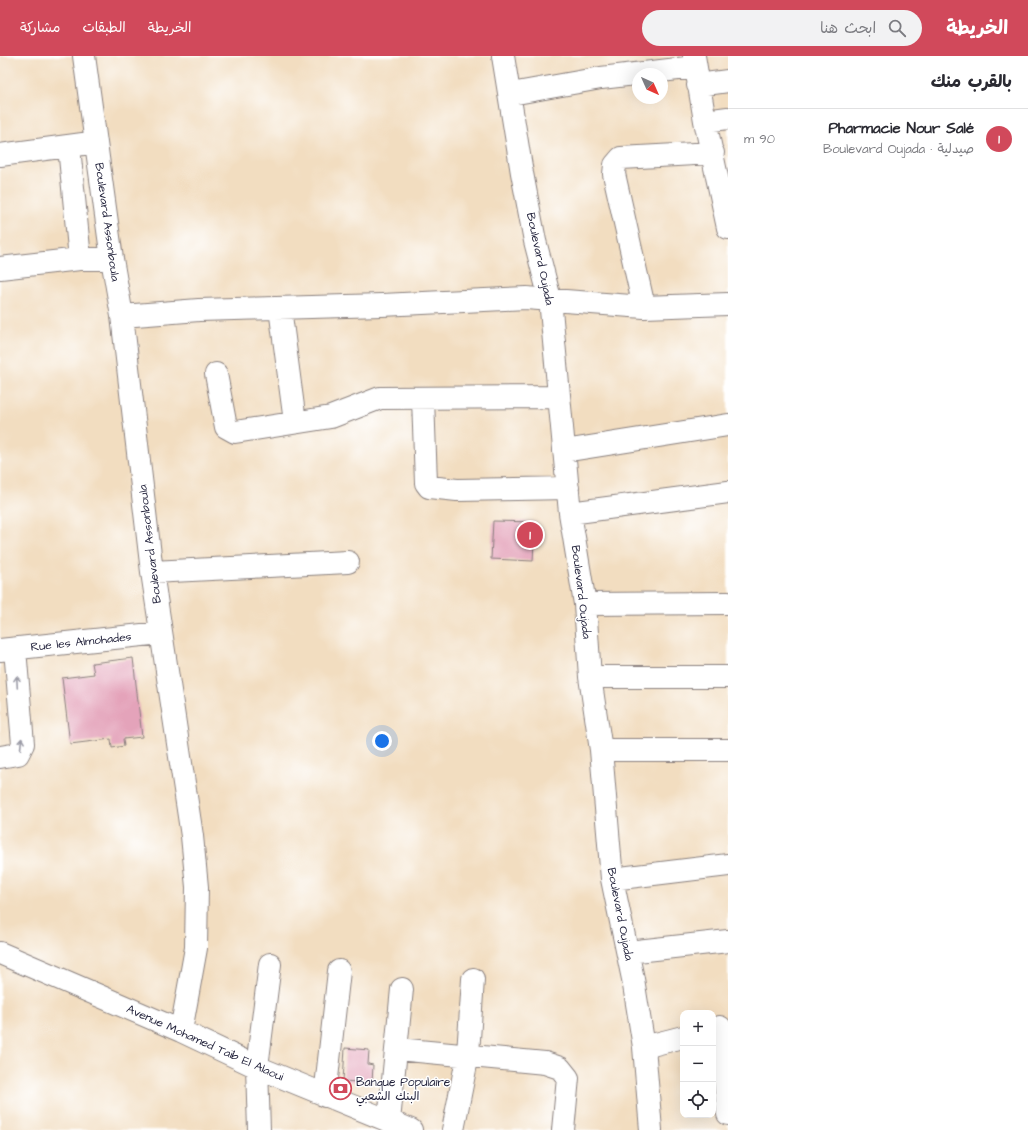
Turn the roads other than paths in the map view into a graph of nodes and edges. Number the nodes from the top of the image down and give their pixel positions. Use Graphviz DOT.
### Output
graph roads {
  1 [pos="84,56"];
  2 [pos="503,56"];
  3 [pos="696,69"];
  4 [pos="728,81"];
  5 [pos="510,94"];
  6 [pos="728,118"];
  7 [pos="705,121"];
  8 [pos="96,142"];
  9 [pos="69,147"];
  10 [pos="713,153"];
  11 [pos="0,155"];
  12 [pos="725,202"];
  13 [pos="728,228"];
  14 [pos="80,259"];
  15 [pos="112,259"];
  16 [pos="0,268"];
  17 [pos="550,299"];
  18 [pos="728,304"];
  19 [pos="644,307"];
  20 [pos="280,308"];
  21 [pos="122,316"];
  22 [pos="216,374"];
  23 [pos="558,397"];
  24 [pos="423,398"];
  25 [pos="295,422"];
  26 [pos="728,425"];
  27 [pos="564,451"];
  28 [pos="568,488"];
  29 [pos="728,492"];
  30 [pos="570,513"];
  31 [pos="348,562"];
  32 [pos="152,572"];
  33 [pos="728,603"];
  34 [pos="585,604"];
  35 [pos="161,633"];
  36 [pos="7,650"];
  37 [pos="590,677"];
  38 [pos="728,677"];
  39 [pos="601,750"];
  40 [pos="728,750"];
  41 [pos="0,757"];
  42 [pos="728,865"];
  43 [pos="612,879"];
  44 [pos="728,941"];
  45 [pos="628,952"];
  46 [pos="0,953"];
  47 [pos="270,964"];
  48 [pos="339,971"];
  49 [pos="473,979"];
  50 [pos="402,989"];
  51 [pos="720,1027"];
  52 [pos="182,1031"];
  53 [pos="680,1038"];
  54 [pos="644,1047"];
  55 [pos="397,1048"];
  56 [pos="468,1054"];
  57 [pos="257,1067"];
  58 [pos="325,1096"];
  59 [pos="728,1114"];
  60 [pos="389,1121"];
  61 [pos="259,1130"];
  62 [pos="411,1130"];
  63 [pos="453,1130"];
  64 [pos="563,1130"];
  65 [pos="651,1130"];
  1 -- 8 [label="street, Boulevard Assonboula"];
  2 -- 5 [label="street, Boulevard Oujada"];
  3 -- 4 [label="street"];
  3 -- 5 [label="street"];
  3 -- 7 [label="street"];
  5 -- 17 [label="street, Boulevard Oujada"];
  6 -- 7 [label="street"];
  7 -- 10 [label="street"];
  8 -- 9 [label="street"];
  8 -- 15 [label="street, Boulevard Assonboula"];
  9 -- 11 [label="street"];
  9 -- 14 [label="street"];
  10 -- 12 [label="street"];
  10 -- 19 [label="street"];
  12 -- 13 [label="street"];
  14 -- 15 [label="street"];
  14 -- 16 [label="street"];
  15 -- 21 [label="street, Boulevard Assonboula"];
  17 -- 19 [label="street"];
  17 -- 20 [label="street"];
  17 -- 23 [label="street, Boulevard Oujada"];
  18 -- 19 [label="street"];
  20 -- 21 [label="street"];
  20 -- 25 [label="street"];
  21 -- 32 [label="street, Boulevard Assonboula"];
  22 -- 25 [label="street"];
  23 -- 24 [label="street"];
  23 -- 27 [label="street, Boulevard Oujada"];
  24 -- 25 [label="street"];
  24 -- 28 [label="street"];
  26 -- 27 [label="street"];
  27 -- 28 [label="street, Boulevard Oujada"];
  28 -- 30 [label="street, Boulevard Oujada"];
  29 -- 30 [label="street"];
  30 -- 34 [label="street, Boulevard Oujada"];
  31 -- 32 [label="street"];
  32 -- 35 [label="street, Boulevard Assonboula"];
  33 -- 34 [label="street"];
  34 -- 37 [label="street, Boulevard Oujada"];
  35 -- 36 [label="street, Rue les Almohades"];
  35 -- 52 [label="street, Boulevard Assonboula"];
  41 -- 36 [label="street, one-way"];
  37 -- 38 [label="street"];
  37 -- 39 [label="street, Boulevard Oujada"];
  39 -- 40 [label="street"];
  39 -- 43 [label="street, Boulevard Oujada"];
  42 -- 43 [label="street"];
  43 -- 45 [label="street, Boulevard Oujada"];
  44 -- 45 [label="street"];
  45 -- 54 [label="street, Boulevard Oujada"];
  46 -- 52 [label="street, Avenue Mohamed Taïb El Alaoui"];
  47 -- 57 [label="street"];
  48 -- 58 [label="street"];
  49 -- 56 [label="street"];
  50 -- 55 [label="street"];
  51 -- 59 [label="street"];
  52 -- 57 [label="street, Avenue Mohamed Taïb El Alaoui"];
  53 -- 54 [label="street"];
  54 -- 65 [label="street, Boulevard Oujada"];
  55 -- 56 [label="street"];
  55 -- 60 [label="street"];
  56 -- 63 [label="street"];
  56 -- 64 [label="street"];
  57 -- 58 [label="street, Avenue Mohamed Taïb El Alaoui"];
  57 -- 61 [label="street"];
  58 -- 60 [label="street, Avenue Mohamed Taïb El Alaoui"];
  60 -- 62 [label="street, Avenue Mohamed Taïb El Alaoui"];
}
